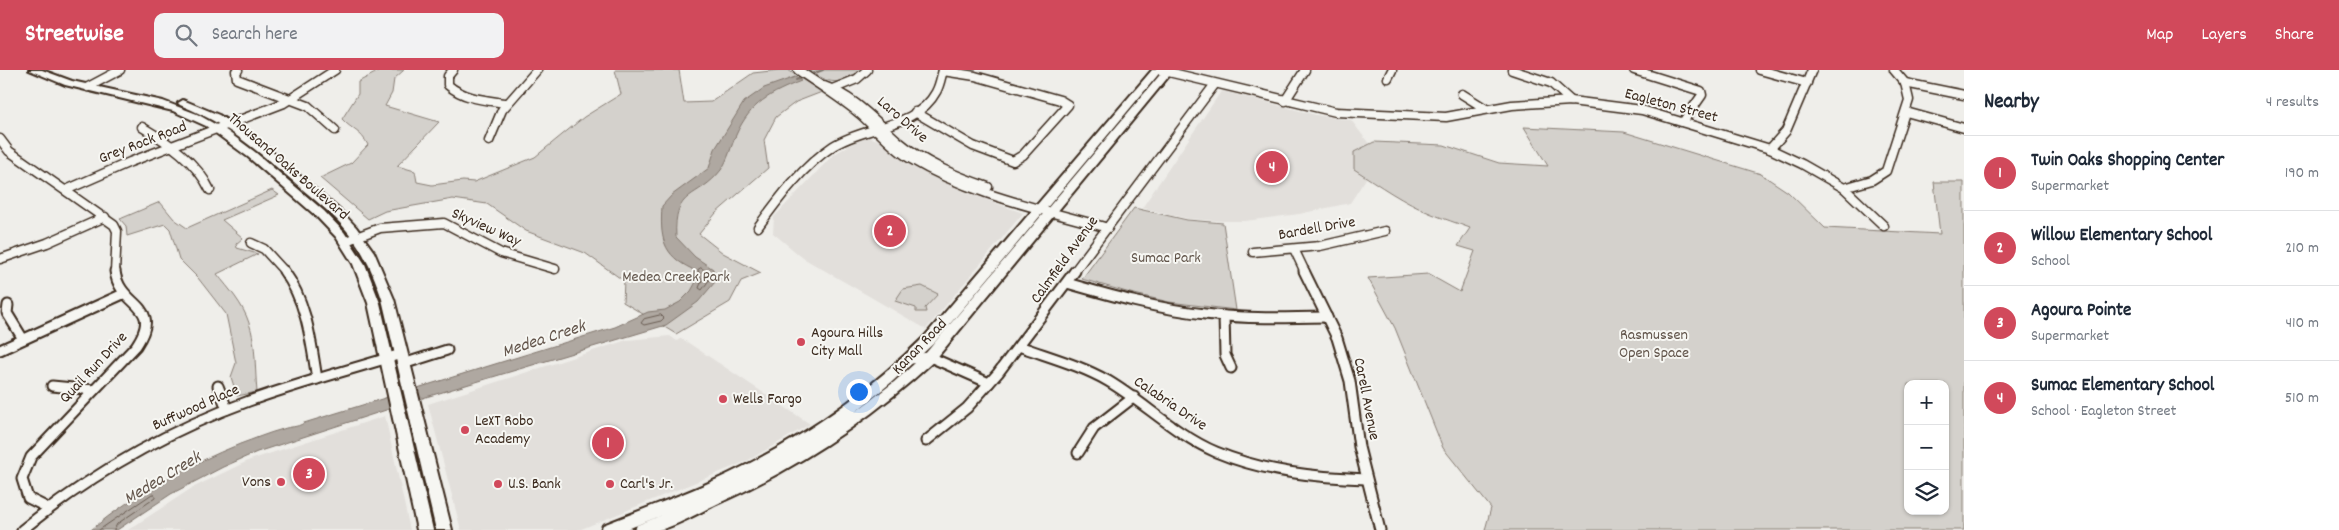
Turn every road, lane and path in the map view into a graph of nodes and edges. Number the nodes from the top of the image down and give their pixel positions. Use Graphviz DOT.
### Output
graph roads {
  1 [pos="34,70"];
  2 [pos="53,70"];
  3 [pos="120,70"];
  4 [pos="238,70"];
  5 [pos="326,70"];
  6 [pos="336,70"];
  7 [pos="453,70"];
  8 [pos="536,70"];
  9 [pos="799,70"];
  10 [pos="867,70"];
  11 [pos="1163,70"];
  12 [pos="1305,70"];
  13 [pos="1392,70"];
  14 [pos="1512,70"];
  15 [pos="1634,70"];
  16 [pos="1760,70"];
  17 [pos="1812,70"];
  18 [pos="1894,70"];
  19 [pos="943,71"];
  20 [pos="1388,78"];
  21 [pos="1807,83"];
  22 [pos="1905,83"];
  23 [pos="1215,84"];
  24 [pos="92,85"];
  25 [pos="831,90"];
  26 [pos="1701,91"];
  27 [pos="1462,94"];
  28 [pos="1964,94"];
  29 [pos="288,98"];
  30 [pos="1285,101"];
  31 [pos="1571,101"];
  32 [pos="505,103"];
  33 [pos="1486,109"];
  34 [pos="915,112"];
  35 [pos="1906,112"];
  36 [pos="1684,122"];
  37 [pos="230,123"];
  38 [pos="883,125"];
  39 [pos="142,127"];
  40 [pos="219,128"];
  41 [pos="873,128"];
  42 [pos="1964,128"];
  43 [pos="335,130"];
  44 [pos="0,139"];
  45 [pos="489,141"];
  46 [pos="171,147"];
  47 [pos="1770,149"];
  48 [pos="919,164"];
  49 [pos="963,178"];
  50 [pos="1844,188"];
  51 [pos="66,190"];
  52 [pos="210,190"];
  53 [pos="1047,209"];
  54 [pos="105,217"];
  55 [pos="1884,226"];
  56 [pos="758,227"];
  57 [pos="1108,228"];
  58 [pos="1385,230"];
  59 [pos="358,236"];
  60 [pos="346,241"];
  61 [pos="251,243"];
  62 [pos="1295,251"];
  63 [pos="1252,252"];
  64 [pos="0,259"];
  65 [pos="555,269"];
  66 [pos="1067,283"];
  67 [pos="123,294"];
  68 [pos="8,305"];
  69 [pos="1224,316"];
  70 [pos="1327,317"];
  71 [pos="23,339"];
  72 [pos="1020,346"];
  73 [pos="0,350"];
  74 [pos="447,350"];
  75 [pos="930,357"];
  76 [pos="387,359"];
  77 [pos="402,359"];
  78 [pos="911,359"];
  79 [pos="1231,368"];
  80 [pos="317,379"];
  81 [pos="989,384"];
  82 [pos="52,386"];
  83 [pos="218,386"];
  84 [pos="94,390"];
  85 [pos="1134,397"];
  86 [pos="227,409"];
  87 [pos="926,441"];
  88 [pos="1078,453"];
  89 [pos="1366,480"];
  90 [pos="48,508"];
  91 [pos="22,530"];
  92 [pos="425,530"];
  93 [pos="444,530"];
  94 [pos="609,530"];
  95 [pos="644,530"];
  96 [pos="1380,530"];
  1 -- 24 [label="main road, Thousand Oaks Boulevard"];
  2 -- 24 [label="main road, Thousand Oaks Boulevard"];
  3 -- 24 [label="street"];
  4 -- 29 [label="street"];
  5 -- 29 [label="street, Grey Rock Road"];
  6 -- 29 [label="street, Grey Rock Road"];
  7 -- 32 [label="street"];
  8 -- 32 [label="street"];
  9 -- 25 [label="street, Laro Drive"];
  10 -- 25 [label="street"];
  11 -- 23 [label="street, Eagleton Street"];
  11 -- 53 [label="main road, Kanan Road"];
  12 -- 30 [label="street"];
  13 -- 20 [label="street"];
  14 -- 31 [label="street"];
  15 -- 26 [label="street"];
  16 -- 21 [label="street"];
  17 -- 21 [label="street"];
  18 -- 22 [label="street"];
  19 -- 34 [label="street"];
  19 -- 34 [label="street"];
  21 -- 47 [label="street"];
  22 -- 28 [label="street"];
  22 -- 35 [label="street"];
  23 -- 30 [label="street, Eagleton Street"];
  23 -- 57 [label="street, Calmfield Avenue"];
  24 -- 37 [label="main road, Thousand Oaks Boulevard"];
  24 -- 40 [label="main road, Thousand Oaks Boulevard"];
  25 -- 38 [label="street, Laro Drive"];
  25 -- 41 [label="street, Laro Drive"];
  26 -- 36 [label="street"];
  27 -- 33 [label="street"];
  29 -- 37 [label="street, Grey Rock Road"];
  29 -- 43 [label="street"];
  30 -- 33 [label="street, Eagleton Street"];
  31 -- 33 [label="street, Eagleton Street"];
  31 -- 36 [label="street, Eagleton Street"];
  32 -- 45 [label="street"];
  34 -- 38 [label="street"];
  35 -- 42 [label="street"];
  35 -- 50 [label="street"];
  36 -- 47 [label="street, Eagleton Street"];
  37 -- 40 [label="street, Grey Rock Road"];
  37 -- 59 [label="main road, Thousand Oaks Boulevard"];
  38 -- 41 [label="street"];
  38 -- 49 [label="street, Laro Drive"];
  39 -- 46 [label="street"];
  40 -- 46 [label="street, Grey Rock Road"];
  40 -- 60 [label="main road, Thousand Oaks Boulevard"];
  41 -- 48 [label="street, Laro Drive"];
  41 -- 56 [label="street"];
  44 -- 51 [label="street"];
  46 -- 51 [label="street, Grey Rock Road"];
  46 -- 52 [label="street"];
  47 -- 50 [label="street, Eagleton Street"];
  48 -- 49 [label="street, Laro Drive"];
  48 -- 53 [label="street, Laro Drive"];
  49 -- 53 [label="street, Laro Drive"];
  50 -- 55 [label="street, Eagleton Street"];
  51 -- 54 [label="street"];
  53 -- 57 [label="street, Laro Drive"];
  53 -- 75 [label="main road, Kanan Road"];
  53 -- 78 [label="main road, Kanan Road"];
  54 -- 64 [label="street"];
  54 -- 67 [label="street"];
  57 -- 66 [label="street, Calmfield Avenue"];
  58 -- 62 [label="street, Bardell Drive"];
  59 -- 60 [label="street, Skyview Way"];
  59 -- 65 [label="street, Skyview Way"];
  59 -- 77 [label="main road, Thousand Oaks Boulevard"];
  60 -- 76 [label="main road, Thousand Oaks Boulevard"];
  61 -- 80 [label="street"];
  62 -- 63 [label="street, Bardell Drive"];
  62 -- 70 [label="street, Carell Avenue"];
  66 -- 69 [label="street"];
  66 -- 72 [label="street, Calmfield Avenue"];
  67 -- 71 [label="street"];
  67 -- 84 [label="street, Quail Run Drive"];
  68 -- 71 [label="street"];
  69 -- 70 [label="street"];
  69 -- 79 [label="street"];
  70 -- 89 [label="street, Carell Avenue"];
  71 -- 73 [label="street"];
  72 -- 81 [label="street, Calmfield Avenue"];
  72 -- 85 [label="street, Calabria Drive"];
  74 -- 77 [label="street, Buffwood Place"];
  75 -- 78 [label="street"];
  75 -- 81 [label="street"];
  75 -- 95 [label="main road, Kanan Road"];
  76 -- 77 [label="street, Buffwood Place"];
  76 -- 80 [label="street, Buffwood Place"];
  76 -- 92 [label="main road, Thousand Oaks Boulevard"];
  77 -- 93 [label="main road, Thousand Oaks Boulevard"];
  78 -- 94 [label="main road, Kanan Road"];
  80 -- 86 [label="street, Buffwood Place"];
  81 -- 87 [label="street, Calmfield Avenue"];
  82 -- 84 [label="street"];
  83 -- 86 [label="street"];
  84 -- 90 [label="street, Quail Run Drive"];
  85 -- 88 [label="street"];
  85 -- 89 [label="street, Calabria Drive"];
  86 -- 90 [label="street, Buffwood Place"];
  89 -- 96 [label="street, Carell Avenue"];
  90 -- 91 [label="street, Buffwood Place"];
}
